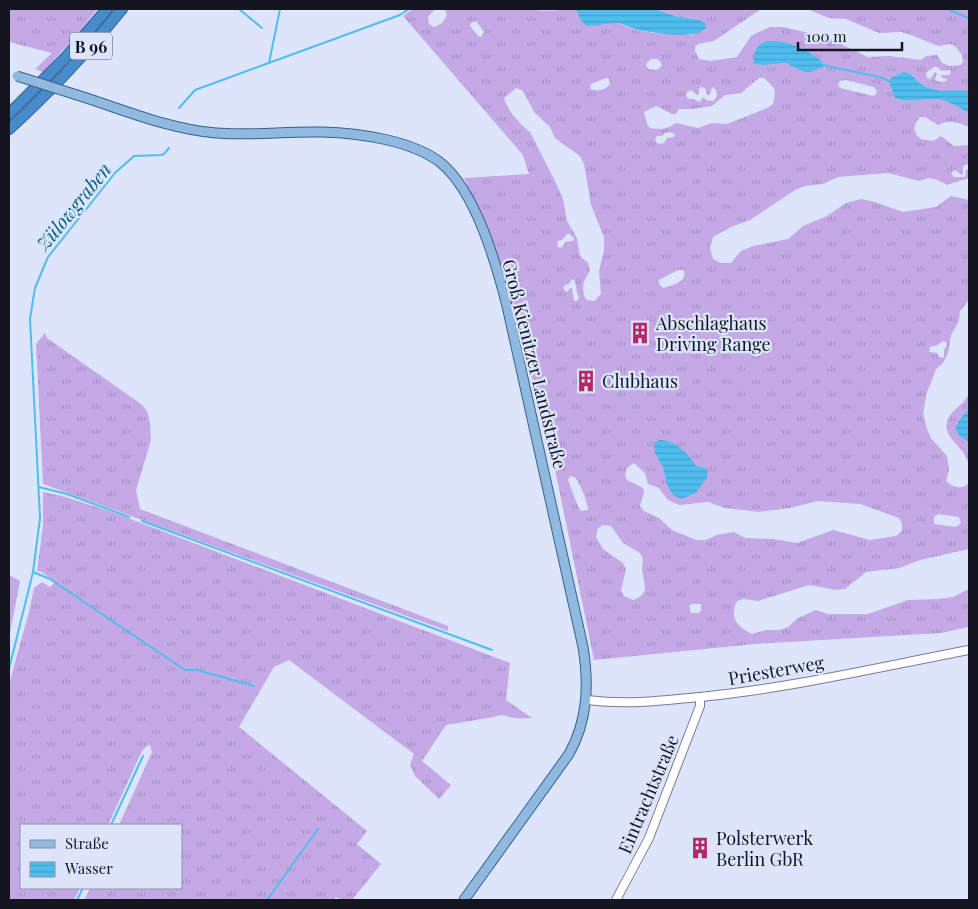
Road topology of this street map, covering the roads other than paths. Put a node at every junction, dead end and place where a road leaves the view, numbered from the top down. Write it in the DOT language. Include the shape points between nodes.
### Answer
graph roads {
  1 [pos="107,9"];
  2 [pos="122,9"];
  3 [pos="13,74"];
  4 [pos="9,114"];
  5 [pos="9,129"];
  6 [pos="969,650"];
  7 [pos="700,697"];
  8 [pos="587,700"];
  9 [pos="464,900"];
  10 [pos="616,900"];
  1 -- 4 [label="highway, B 96" via="60,64"];
  2 -- 5 [label="highway, B 96" via="59,82"];
  3 -- 8 [label="main road, Groß Kienitzer Landstraße, bridge" via="200,131 250,134 324,132 408,146 426,154 449,171 472,205 503,290 577,619 587,668"];
  6 -- 7 [label="street, Priesterweg" via="754,691"];
  7 -- 8 [label="street, Priesterweg" via="623,704"];
  7 -- 10 [label="street, Eintrachtstraße" via="700,706 649,838"];
  8 -- 9 [label="main road, Groß Kienitzer Landstraße" via="569,754"];
}
